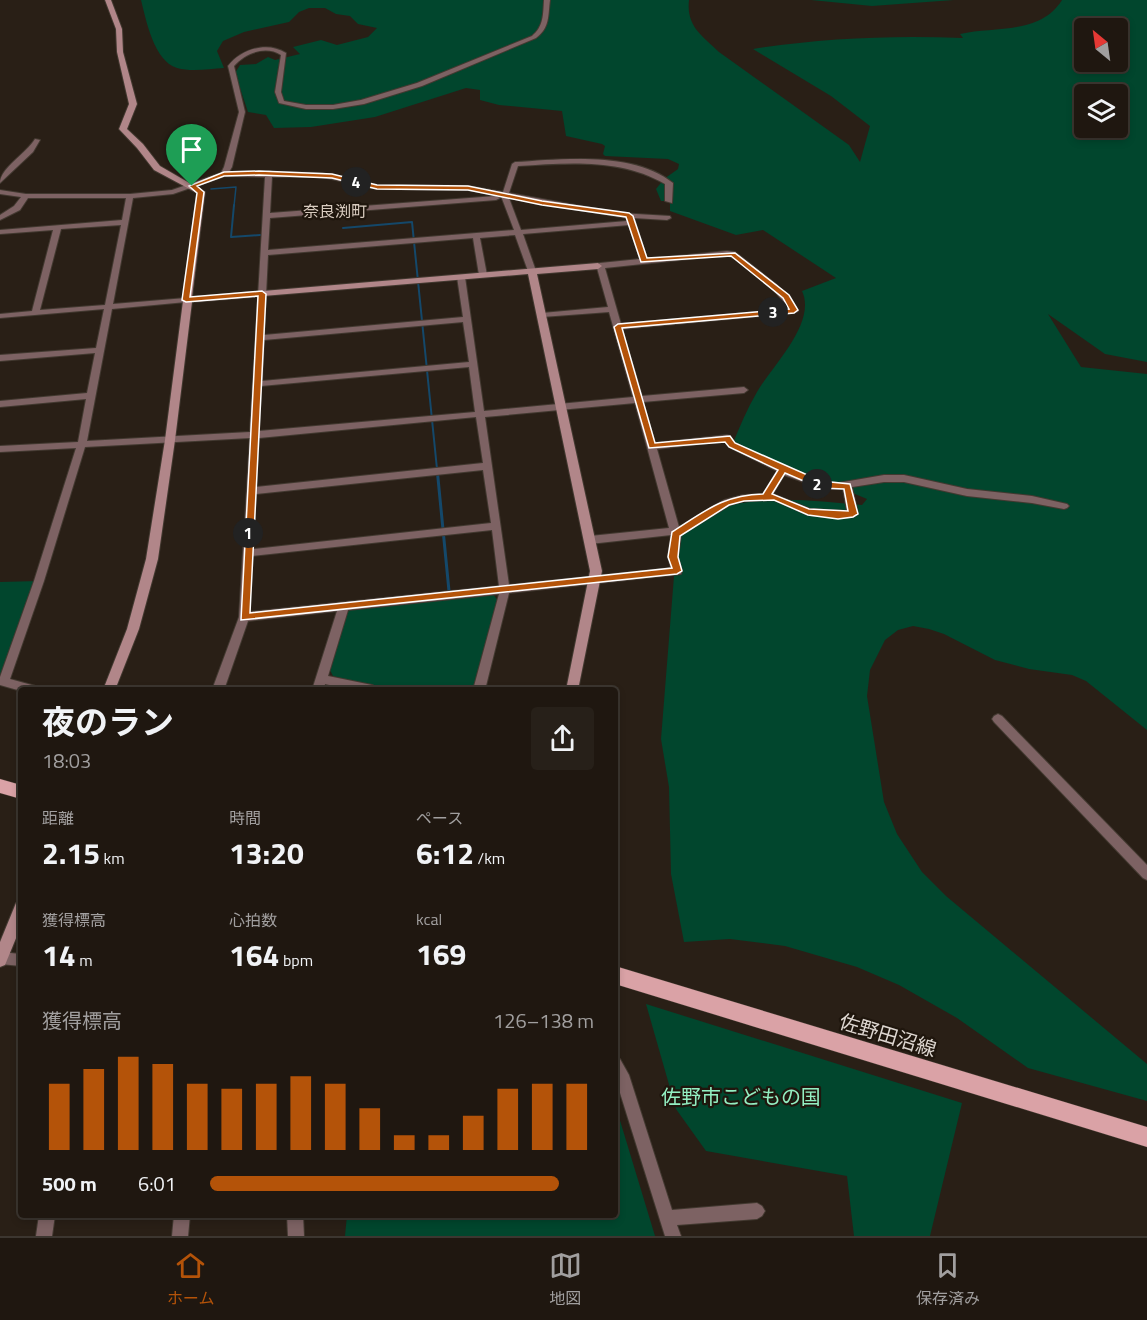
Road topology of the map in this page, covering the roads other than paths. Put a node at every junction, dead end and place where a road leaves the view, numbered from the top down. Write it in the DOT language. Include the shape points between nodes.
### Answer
graph roads {
  1 [pos="108,0"];
  2 [pos="548,0"];
  3 [pos="37,140"];
  4 [pos="268,173"];
  5 [pos="224,174"];
  6 [pos="0,181"];
  7 [pos="192,186"];
  8 [pos="0,192"];
  9 [pos="26,196"];
  10 [pos="130,196"];
  11 [pos="505,196"];
  12 [pos="669,201"];
  13 [pos="266,216"];
  14 [pos="0,218"];
  15 [pos="667,218"];
  16 [pos="631,219"];
  17 [pos="126,222"];
  18 [pos="58,227"];
  19 [pos="0,232"];
  20 [pos="518,232"];
  21 [pos="476,235"];
  22 [pos="264,253"];
  23 [pos="644,260"];
  24 [pos="599,265"];
  25 [pos="532,271"];
  26 [pos="483,275"];
  27 [pos="461,277"];
  28 [pos="262,294"];
  29 [pos="186,300"];
  30 [pos="109,307"];
  31 [pos="613,309"];
  32 [pos="35,313"];
  33 [pos="542,315"];
  34 [pos="0,316"];
  35 [pos="467,319"];
  36 [pos="618,327"];
  37 [pos="259,338"];
  38 [pos="100,350"];
  39 [pos="0,358"];
  40 [pos="473,364"];
  41 [pos="256,384"];
  42 [pos="744,390"];
  43 [pos="91,396"];
  44 [pos="638,398"];
  45 [pos="0,404"];
  46 [pos="561,406"];
  47 [pos="480,413"];
  48 [pos="253,435"];
  49 [pos="170,440"];
  50 [pos="82,443"];
  51 [pos="652,446"];
  52 [pos="0,449"];
  53 [pos="488,466"];
  54 [pos="783,469"];
  55 [pos="847,486"];
  56 [pos="250,491"];
  57 [pos="766,497"];
  58 [pos="1064,506"];
  59 [pos="496,526"];
  60 [pos="675,533"];
  61 [pos="590,540"];
  62 [pos="247,553"];
  63 [pos="595,580"];
  64 [pos="505,590"];
  65 [pos="343,608"];
  66 [pos="244,617"];
  67 [pos="2,681"];
  68 [pos="319,685"];
  69 [pos="23,687"];
  70 [pos="110,687"];
  71 [pos="219,687"];
  72 [pos="340,687"];
  73 [pos="480,687"];
  74 [pos="573,687"];
  75 [pos="998,719"];
  76 [pos="0,786"];
  77 [pos="18,791"];
  78 [pos="1147,874"];
  79 [pos="18,915"];
  80 [pos="0,958"];
  81 [pos="18,960"];
  82 [pos="618,976"];
  83 [pos="618,1069"];
  84 [pos="1147,1137"];
  85 [pos="757,1211"];
  86 [pos="47,1218"];
  87 [pos="182,1218"];
  88 [pos="295,1218"];
  89 [pos="667,1218"];
  90 [pos="44,1236"];
  91 [pos="180,1236"];
  92 [pos="296,1236"];
  93 [pos="673,1236"];
  1 -- 7 [label="street" via="119,29 120,52 133,104 123,129 157,168"];
  2 -- 5 [label="street" via="548,16 537,35 424,84 347,104 318,107 281,102 278,92 284,54 270,48 240,57 231,66 243,112"];
  3 -- 6 [label="street"];
  4 -- 5 [label="street"];
  4 -- 11 [label="street" via="332,176 377,187 456,187"];
  4 -- 13 [label="street"];
  5 -- 7 [label="street"];
  7 -- 10 [label="street"];
  7 -- 29 [label="street" via="201,192"];
  8 -- 9 [label="street"];
  9 -- 10 [label="street"];
  9 -- 14 [label="street" via="17,208"];
  10 -- 17 [label="street"];
  11 -- 12 [label="street" via="515,164 569,161 640,168 669,183"];
  11 -- 13 [label="street"];
  11 -- 16 [label="street"];
  11 -- 20 [label="street"];
  13 -- 22 [label="street"];
  15 -- 16 [label="street"];
  16 -- 20 [label="street"];
  16 -- 23 [label="street"];
  17 -- 18 [label="street"];
  17 -- 30 [label="street"];
  18 -- 19 [label="street"];
  18 -- 32 [label="street"];
  20 -- 21 [label="street"];
  20 -- 25 [label="street"];
  21 -- 22 [label="street"];
  21 -- 26 [label="street"];
  22 -- 28 [label="street"];
  23 -- 24 [label="street"];
  23 -- 36 [label="street" via="732,254 786,297 794,310"];
  24 -- 25 [label="street"];
  24 -- 31 [label="street"];
  25 -- 26 [label="street"];
  25 -- 33 [label="street"];
  26 -- 27 [label="street"];
  27 -- 28 [label="street"];
  27 -- 35 [label="street"];
  28 -- 29 [label="street"];
  28 -- 37 [label="street"];
  29 -- 30 [label="street"];
  29 -- 49 [label="street"];
  30 -- 32 [label="street"];
  30 -- 38 [label="street"];
  31 -- 33 [label="street"];
  31 -- 36 [label="street"];
  32 -- 34 [label="street"];
  33 -- 46 [label="street"];
  35 -- 37 [label="street"];
  35 -- 40 [label="street"];
  36 -- 44 [label="street"];
  37 -- 41 [label="street"];
  38 -- 39 [label="street"];
  38 -- 43 [label="street"];
  40 -- 41 [label="street"];
  40 -- 47 [label="street"];
  41 -- 48 [label="street"];
  42 -- 44 [label="street"];
  43 -- 45 [label="street"];
  43 -- 50 [label="street"];
  44 -- 46 [label="street"];
  44 -- 51 [label="street"];
  46 -- 47 [label="street"];
  46 -- 61 [label="street"];
  47 -- 48 [label="street"];
  47 -- 53 [label="street"];
  48 -- 49 [label="street"];
  48 -- 56 [label="street"];
  49 -- 50 [label="street"];
  49 -- 70 [label="street" via="152,559 133,629"];
  50 -- 52 [label="street"];
  50 -- 67 [label="street"];
  51 -- 54 [label="street" via="727,438 732,445"];
  51 -- 60 [label="street"];
  53 -- 56 [label="street"];
  53 -- 59 [label="street"];
  54 -- 55 [label="street" via="820,484"];
  54 -- 57 [label="street"];
  55 -- 57 [label="street" via="853,514 808,512 775,497"];
  55 -- 58 [label="street" via="906,478 978,494"];
  56 -- 62 [label="street"];
  57 -- 60 [label="street" via="727,502"];
  59 -- 62 [label="street"];
  59 -- 64 [label="street"];
  60 -- 61 [label="street"];
  60 -- 63 [label="street" via="673,557 677,571"];
  61 -- 63 [label="street"];
  62 -- 66 [label="street"];
  63 -- 64 [label="street"];
  63 -- 74 [label="street"];
  64 -- 65 [label="street"];
  64 -- 73 [label="street"];
  65 -- 66 [label="street"];
  65 -- 68 [label="street"];
  66 -- 71 [label="street"];
  67 -- 69 [label="street"];
  68 -- 72 [label="street"];
  75 -- 78 [label="street"];
  76 -- 77 [label="main road"];
  79 -- 80 [label="street"];
  80 -- 81 [label="street"];
  82 -- 84 [label="main road, 佐野田沼線"];
  83 -- 89 [label="street"];
  85 -- 89 [label="street"];
  86 -- 90 [label="street"];
  87 -- 91 [label="street"];
  88 -- 92 [label="street"];
  89 -- 93 [label="street"];
}
